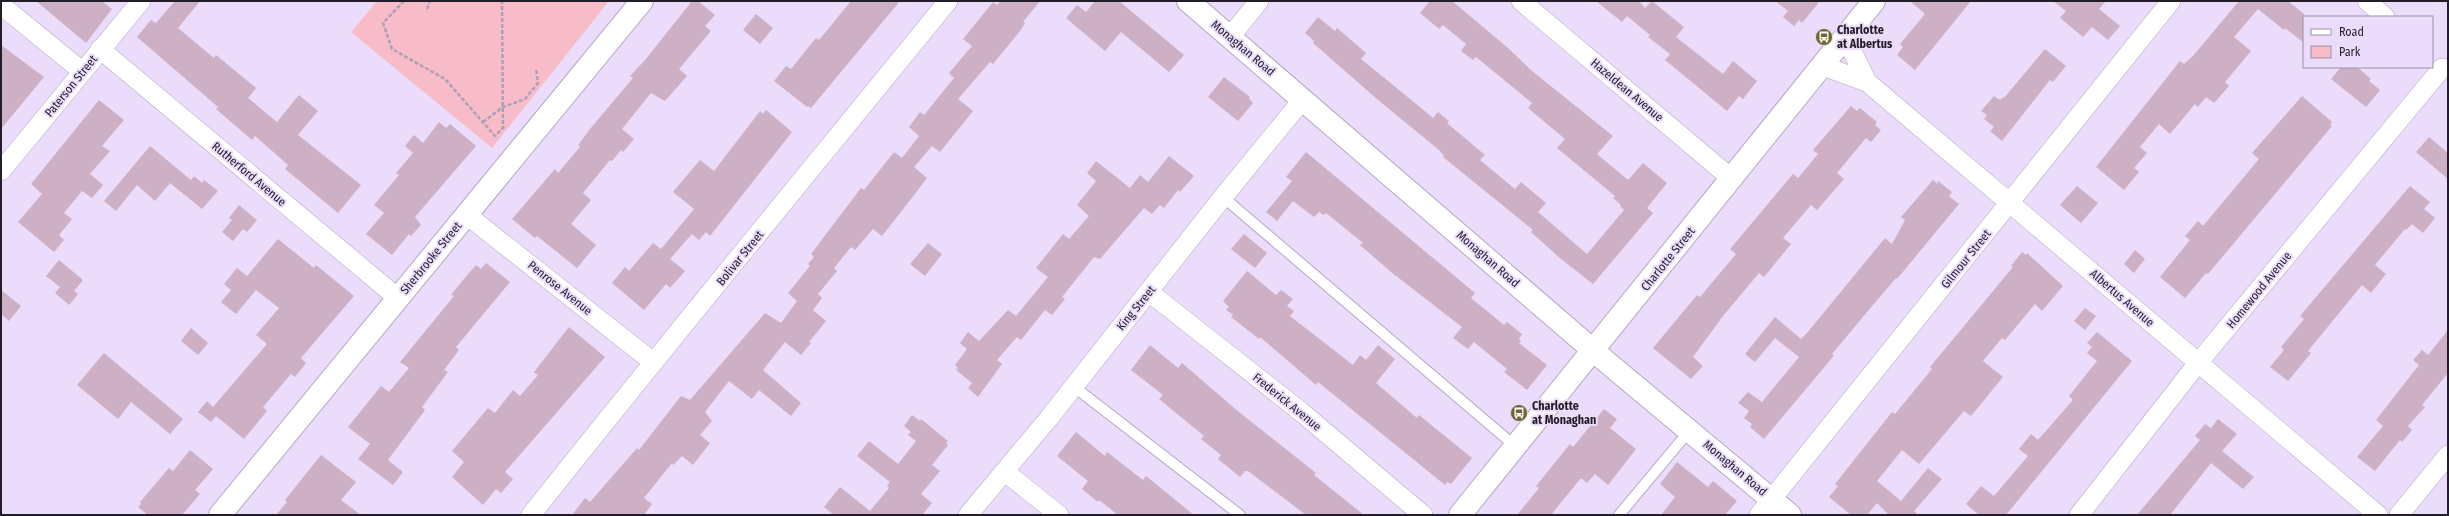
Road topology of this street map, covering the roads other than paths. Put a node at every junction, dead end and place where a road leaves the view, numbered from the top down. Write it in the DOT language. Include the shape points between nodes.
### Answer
graph roads {
  1 [pos="141,1"];
  2 [pos="642,1"];
  3 [pos="948,1"];
  4 [pos="1188,1"];
  5 [pos="1259,1"];
  6 [pos="1874,1"];
  7 [pos="2171,1"];
  8 [pos="2367,1"];
  9 [pos="1530,4"];
  10 [pos="1,6"];
  11 [pos="2384,16"];
  12 [pos="1230,37"];
  13 [pos="1846,38"];
  14 [pos="100,50"];
  15 [pos="1824,66"];
  16 [pos="2441,66"];
  17 [pos="83,72"];
  18 [pos="1867,82"];
  19 [pos="1303,99"];
  20 [pos="1,171"];
  21 [pos="1732,178"];
  22 [pos="1223,196"];
  23 [pos="2011,203"];
  24 [pos="467,215"];
  25 [pos="1149,292"];
  26 [pos="399,299"];
  27 [pos="1594,350"];
  28 [pos="653,362"];
  29 [pos="2198,363"];
  30 [pos="1073,386"];
  31 [pos="1690,430"];
  32 [pos="1515,446"];
  33 [pos="2448,455"];
  34 [pos="1005,472"];
  35 [pos="1766,508"];
  36 [pos="220,515"];
  37 [pos="531,515"];
  38 [pos="968,515"];
  39 [pos="1059,515"];
  40 [pos="1240,515"];
  41 [pos="1423,515"];
  42 [pos="1460,515"];
  43 [pos="1619,515"];
  44 [pos="1790,515"];
  45 [pos="2079,515"];
  46 [pos="2378,515"];
  47 [pos="2399,515"];
  1 -- 14 [label="street, Paterson Street"];
  2 -- 24 [label="main road, Sherbrooke Street"];
  3 -- 28 [label="street, Bolivar Street"];
  4 -- 12 [label="main road, Monaghan Road"];
  5 -- 12 [label="street"];
  6 -- 13 [label="main road, Charlotte Street"];
  7 -- 23 [label="street, Gilmour Street"];
  8 -- 11 [label="street"];
  9 -- 21 [label="street, Hazeldean Avenue"];
  10 -- 17 [label="street"];
  12 -- 19 [label="main road, Monaghan Road"];
  13 -- 15 [label="main road, Charlotte Street"];
  13 -- 18 [label="street, Albertus Avenue"];
  14 -- 17 [label="street, Paterson Street"];
  14 -- 26 [label="street, Rutherford Avenue"];
  15 -- 18 [label="street, Albertus Avenue"];
  15 -- 21 [label="main road, Charlotte Street"];
  16 -- 29 [label="street, Homewood Avenue"];
  17 -- 20 [label="street, Paterson Street"];
  18 -- 23 [label="street, Albertus Avenue"];
  19 -- 22 [label="street, King Street"];
  19 -- 27 [label="main road, Monaghan Road"];
  21 -- 27 [label="main road, Charlotte Street"];
  22 -- 25 [label="street, King Street"];
  22 -- 32 [label="lane"];
  23 -- 29 [label="street, Albertus Avenue"];
  23 -- 35 [label="street, Gilmour Street"];
  24 -- 26 [label="main road, Sherbrooke Street"];
  24 -- 28 [label="street, Penrose Avenue"];
  25 -- 30 [label="street, King Street"];
  25 -- 41 [label="street, Frederick Avenue" via="1300,411"];
  26 -- 36 [label="main road, Sherbrooke Street"];
  27 -- 31 [label="main road, Monaghan Road"];
  27 -- 32 [label="main road, Charlotte Street"];
  28 -- 37 [label="street, Bolivar Street"];
  29 -- 45 [label="street, Homewood Avenue"];
  29 -- 46 [label="street, Albertus Avenue"];
  30 -- 34 [label="street, King Street"];
  30 -- 40 [label="lane"];
  31 -- 35 [label="main road, Monaghan Road"];
  31 -- 43 [label="lane"];
  32 -- 42 [label="main road, Charlotte Street"];
  33 -- 47 [label="street"];
  34 -- 38 [label="street, King Street"];
  34 -- 39 [label="street"];
  35 -- 44 [label="main road, Monaghan Road"];
}
